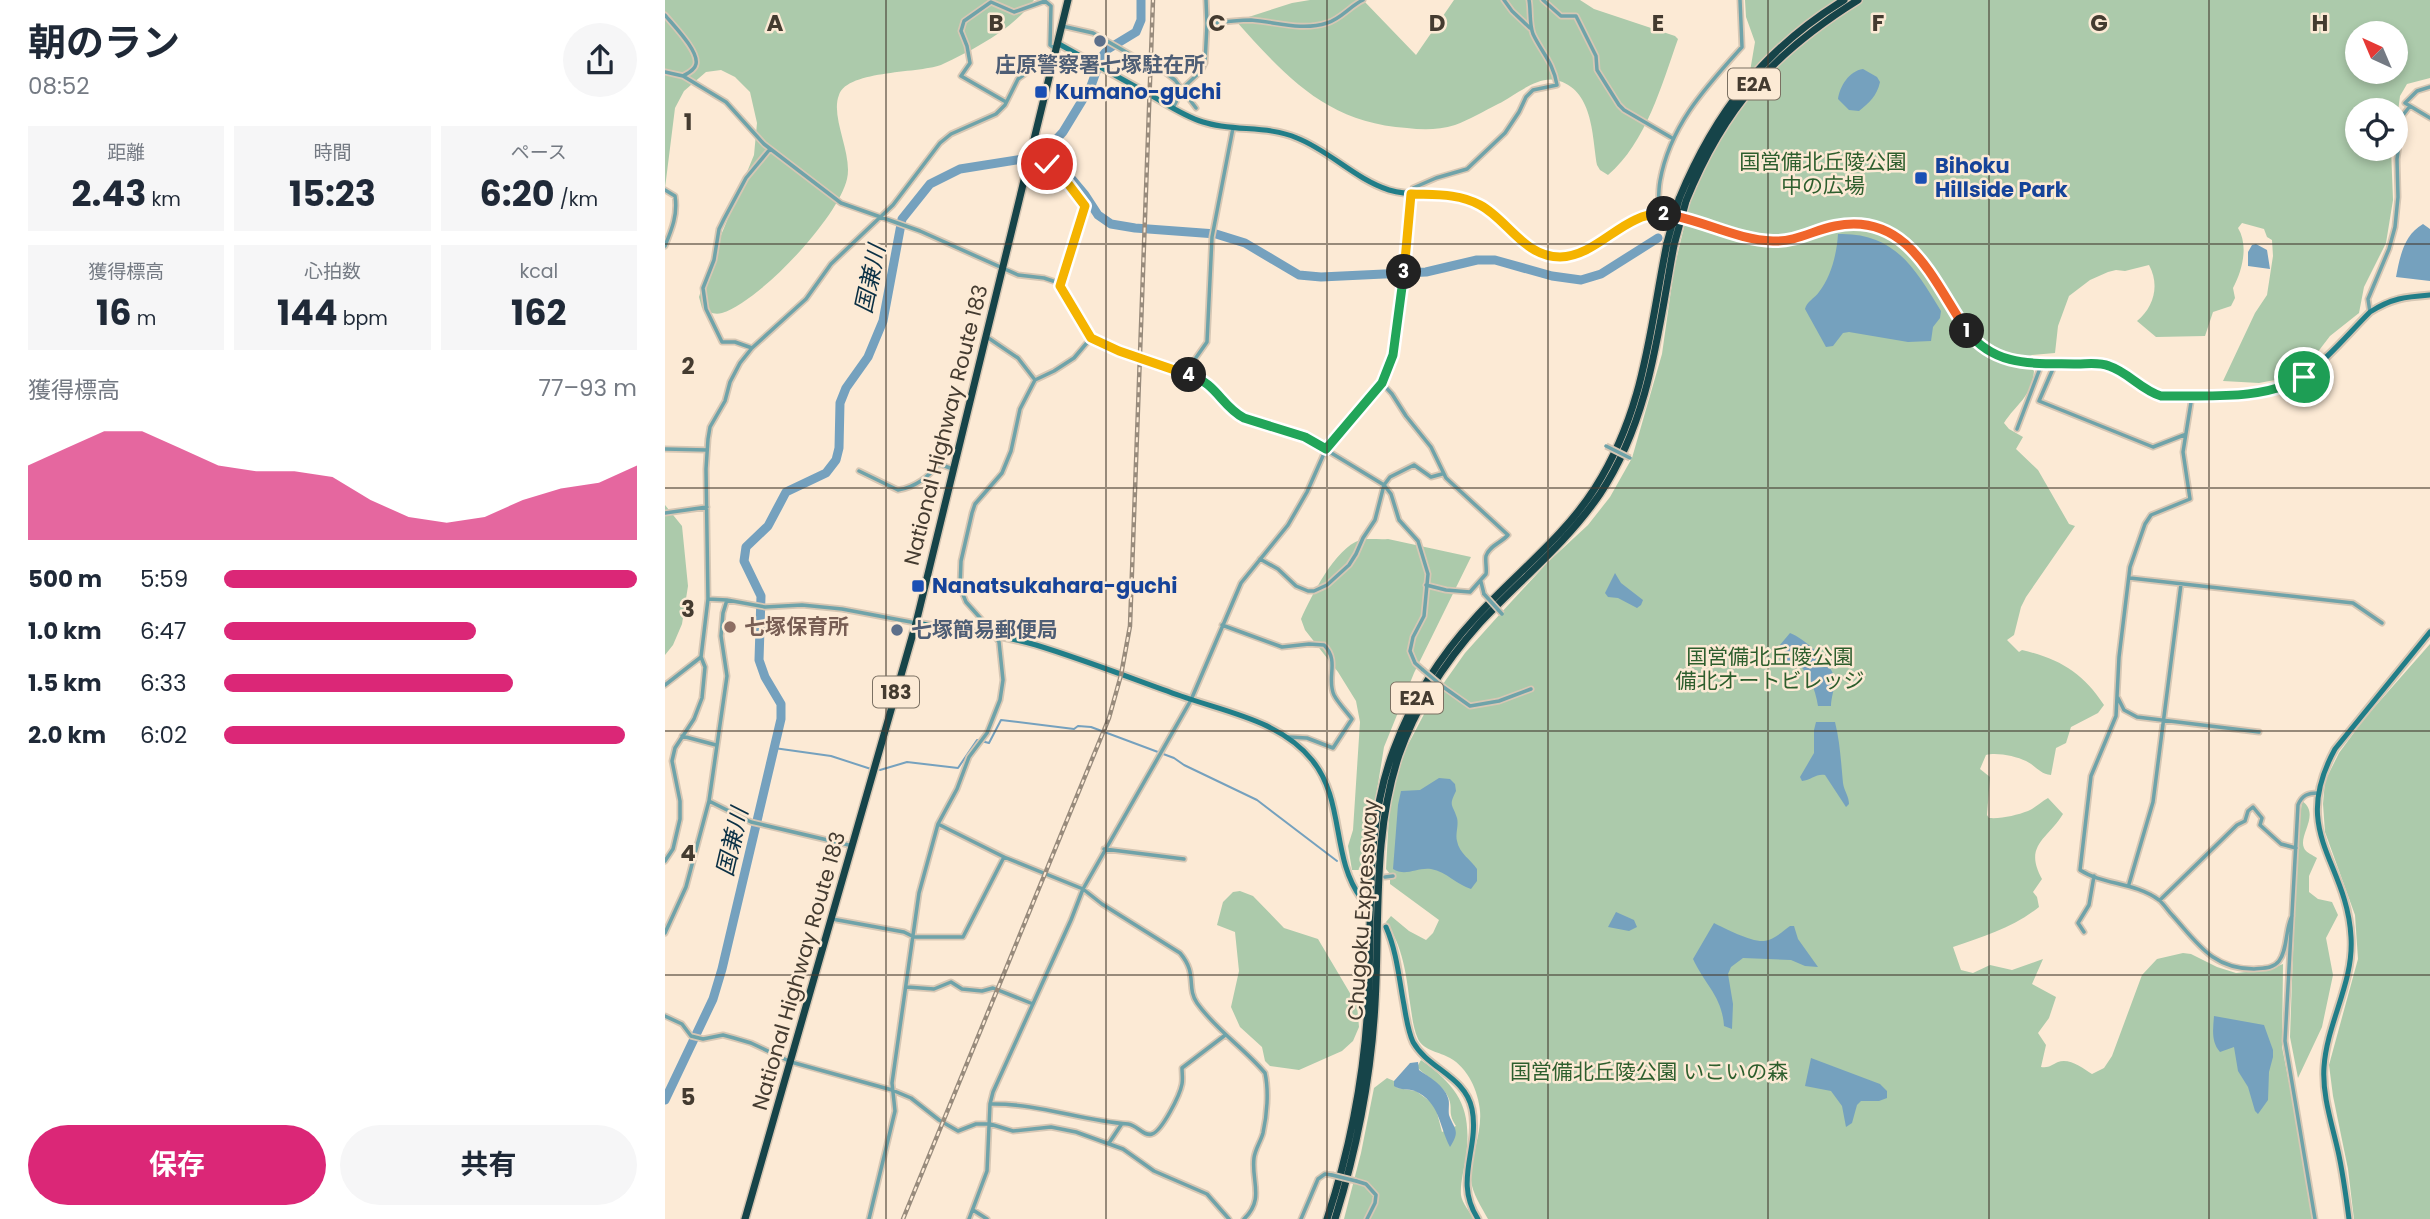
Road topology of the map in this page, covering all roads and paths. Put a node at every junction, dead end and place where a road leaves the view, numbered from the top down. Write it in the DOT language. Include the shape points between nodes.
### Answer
graph roads {
  1 [pos="1068,0"];
  2 [pos="1206,0"];
  3 [pos="1363,0"];
  4 [pos="1504,0"];
  5 [pos="1529,0"];
  6 [pos="1543,0"];
  7 [pos="1740,0"];
  8 [pos="1844,0"];
  9 [pos="1858,0"];
  10 [pos="665,15"];
  11 [pos="1207,24"];
  12 [pos="1062,26"];
  13 [pos="1532,29"];
  14 [pos="1058,47"];
  15 [pos="1054,62"];
  16 [pos="1147,64"];
  17 [pos="1162,70"];
  18 [pos="665,72"];
  19 [pos="683,76"];
  20 [pos="2430,87"];
  21 [pos="1183,88"];
  22 [pos="1006,103"];
  23 [pos="2410,106"];
  24 [pos="1173,108"];
  25 [pos="1196,108"];
  26 [pos="2430,118"];
  27 [pos="1233,128"];
  28 [pos="1672,138"];
  29 [pos="769,149"];
  30 [pos="1029,158"];
  31 [pos="665,190"];
  32 [pos="1411,194"];
  33 [pos="1683,200"];
  34 [pos="1658,214"];
  35 [pos="881,217"];
  36 [pos="1671,244"];
  37 [pos="665,246"];
  38 [pos="1003,269"];
  39 [pos="1060,286"];
  40 [pos="2430,295"];
  41 [pos="2371,312"];
  42 [pos="985,336"];
  43 [pos="1091,338"];
  44 [pos="752,348"];
  45 [pos="2042,363"];
  46 [pos="2055,363"];
  47 [pos="1190,376"];
  48 [pos="1035,380"];
  49 [pos="1382,383"];
  50 [pos="2192,396"];
  51 [pos="2017,429"];
  52 [pos="2184,435"];
  53 [pos="1606,446"];
  54 [pos="665,449"];
  55 [pos="1326,449"];
  56 [pos="707,450"];
  57 [pos="1630,458"];
  58 [pos="953,469"];
  59 [pos="859,471"];
  60 [pos="1443,474"];
  61 [pos="1384,485"];
  62 [pos="707,507"];
  63 [pos="665,513"];
  64 [pos="1260,559"];
  65 [pos="2130,578"];
  66 [pos="1481,582"];
  67 [pos="2181,584"];
  68 [pos="1426,585"];
  69 [pos="708,599"];
  70 [pos="727,600"];
  71 [pos="1503,614"];
  72 [pos="916,623"];
  73 [pos="2382,623"];
  74 [pos="1222,625"];
  75 [pos="2430,632"];
  76 [pos="995,635"];
  77 [pos="701,657"];
  78 [pos="665,685"];
  79 [pos="1531,689"];
  80 [pos="2117,696"];
  81 [pos="1191,700"];
  82 [pos="2163,720"];
  83 [pos="2259,732"];
  84 [pos="682,736"];
  85 [pos="1288,737"];
  86 [pos="716,745"];
  87 [pos="2318,793"];
  88 [pos="709,801"];
  89 [pos="938,824"];
  90 [pos="853,846"];
  91 [pos="2296,848"];
  92 [pos="1104,849"];
  93 [pos="1004,857"];
  94 [pos="1184,859"];
  95 [pos="665,862"];
  96 [pos="1359,876"];
  97 [pos="1393,876"];
  98 [pos="2094,876"];
  99 [pos="1349,877"];
  100 [pos="1385,877"];
  101 [pos="2129,884"];
  102 [pos="1083,889"];
  103 [pos="1361,898"];
  104 [pos="2160,900"];
  105 [pos="2292,916"];
  106 [pos="832,919"];
  107 [pos="1386,927"];
  108 [pos="2084,932"];
  109 [pos="665,933"];
  110 [pos="914,937"];
  111 [pos="907,987"];
  112 [pos="1033,1004"];
  113 [pos="665,1016"];
  114 [pos="1224,1036"];
  115 [pos="791,1062"];
  116 [pos="893,1090"];
  117 [pos="990,1104"];
  118 [pos="991,1124"];
  119 [pos="1121,1125"];
  120 [pos="1109,1143"];
  121 [pos="973,1210"];
  122 [pos="745,1219"];
  123 [pos="869,1219"];
  124 [pos="969,1219"];
  125 [pos="987,1219"];
  126 [pos="1229,1219"];
  127 [pos="1244,1219"];
  128 [pos="1301,1219"];
  129 [pos="1327,1219"];
  130 [pos="1335,1219"];
  131 [pos="1367,1219"];
  132 [pos="1478,1219"];
  133 [pos="2315,1219"];
  134 [pos="2349,1219"];
  1 -- 12 [label="highway, National Highway Route 183 / 183"];
  2 -- 11 [label="street"];
  3 -- 11 [label="street" via="1321,25 1251,20"];
  4 -- 13 [label="street"];
  5 -- 13 [label="street"];
  6 -- 28 [label="street" via="1561,16 1576,16 1596,56 1600,77 1624,110"];
  7 -- 28 [label="street" via="1742,47 1694,102"];
  8 -- 33 [label="highway, Chugoku Expressway / E2A" via="1794,35 1750,77 1715,125"];
  9 -- 33 [label="highway, Chugoku Expressway / E2A" via="1799,41 1755,82 1716,137"];
  10 -- 19 [label="street" via="695,56 695,67"];
  11 -- 21 [label="street" via="1205,63"];
  12 -- 14 [label="highway, National Highway Route 183 / 183"];
  12 -- 16 [label="street" via="1093,33"];
  13 -- 32 [label="street" via="1551,61 1557,85 1533,90 1525,97 1505,133 1467,169 1424,183"];
  14 -- 15 [label="highway, National Highway Route 183 / 183"];
  14 -- 22 [label="street" via="1050,45 1051,6 1045,1 1014,12 991,2 964,21 961,32 970,63 961,76"];
  14 -- 24 [label="street"];
  15 -- 22 [label="street" via="1040,63 1017,79"];
  15 -- 30 [label="highway, National Highway Route 183 / 183"];
  17 -- 21 [label="street"];
  18 -- 19 [label="street"];
  19 -- 29 [label="street" via="726,102"];
  20 -- 23 [label="street" via="2412,95 2405,103"];
  21 -- 24 [label="street"];
  21 -- 25 [label="street"];
  22 -- 35 [label="street" via="996,114 940,143"];
  23 -- 26 [label="street"];
  23 -- 41 [label="street" via="2403,115 2397,159 2395,227 2368,299"];
  24 -- 27 [label="street"];
  27 -- 32 [label="street" via="1299,138 1367,180"];
  27 -- 47 [label="street" via="1212,237 1207,342"];
  28 -- 34 [label="street" via="1659,184"];
  29 -- 35 [label="street" via="841,202"];
  29 -- 44 [label="street" via="746,178 719,229 703,288 719,339"];
  30 -- 38 [label="highway, National Highway Route 183 / 183"];
  30 -- 39 [label="street" via="1057,169 1085,206"];
  31 -- 37 [label="street" via="675,196 677,206"];
  32 -- 34 [label="street" via="1468,200 1533,249 1560,257 1588,248 1642,217"];
  32 -- 49 [label="street" via="1393,355"];
  33 -- 36 [label="highway, Chugoku Expressway / E2A, bridge"];
  34 -- 45 [label="street" via="1771,241 1793,240 1835,226 1878,228 1905,242 1929,268 1982,348 2008,359"];
  35 -- 38 [label="street"];
  35 -- 44 [label="street" via="831,264 806,299"];
  36 -- 129 [label="highway, Chugoku Expressway / E2A" via="1642,382 1607,467 1558,536 1450,648 1419,694 1392,753 1375,827 1368,1006 1357,1101"];
  36 -- 130 [label="highway, Chugoku Expressway / E2A" via="1649,384 1614,470 1563,541 1455,653 1425,698 1399,754 1383,827 1370,1063"];
  38 -- 39 [label="street"];
  38 -- 42 [label="highway, National Highway Route 183 / 183"];
  39 -- 43 [label="street"];
  40 -- 41 [label="street" via="2397,298"];
  41 -- 50 [label="street" via="2291,384 2264,393"];
  42 -- 48 [label="street" via="1019,358"];
  42 -- 58 [label="highway, National Highway Route 183 / 183"];
  43 -- 47 [label="street"];
  43 -- 48 [label="street" via="1074,358"];
  44 -- 56 [label="street" via="730,382 710,428"];
  45 -- 46 [label="street"];
  45 -- 51 [label="street"];
  46 -- 50 [label="street" via="2110,366 2153,394"];
  46 -- 52 [label="street" via="2039,401 2153,447"];
  47 -- 55 [label="street" via="1203,379 1236,414 1305,437"];
  48 -- 76 [label="street" via="1020,409 1002,473 975,504 961,561 962,593"];
  49 -- 55 [label="street"];
  49 -- 60 [label="street" via="1431,447"];
  50 -- 52 [label="street"];
  52 -- 65 [label="street" via="2190,499 2156,511 2147,520 2132,558"];
  53 -- 57 [label="street, bridge"];
  54 -- 56 [label="street"];
  55 -- 61 [label="street"];
  55 -- 64 [label="street" via="1288,525"];
  56 -- 62 [label="street"];
  58 -- 59 [label="street" via="939,464 929,476 898,490"];
  58 -- 72 [label="highway, National Highway Route 183 / 183"];
  60 -- 61 [label="street" via="1431,477 1414,465"];
  60 -- 66 [label="street" via="1508,535 1487,555"];
  61 -- 64 [label="street" via="1375,520 1356,554 1327,585 1308,591"];
  61 -- 68 [label="street" via="1399,520 1417,541 1428,574"];
  62 -- 63 [label="street"];
  62 -- 69 [label="street"];
  64 -- 74 [label="street" via="1241,583"];
  65 -- 67 [label="street"];
  65 -- 80 [label="street"];
  66 -- 68 [label="street" via="1471,592"];
  66 -- 71 [label="street, bridge" via="1484,594"];
  67 -- 73 [label="street" via="2353,603"];
  67 -- 82 [label="street"];
  68 -- 79 [label="street, bridge" via="1424,615 1410,651 1415,663 1470,706"];
  69 -- 70 [label="street"];
  69 -- 77 [label="street"];
  70 -- 72 [label="street" via="758,607 832,608"];
  70 -- 86 [label="street" via="721,636 727,676"];
  72 -- 76 [label="street"];
  72 -- 90 [label="highway, National Highway Route 183 / 183"];
  74 -- 81 [label="street"];
  74 -- 85 [label="street" via="1282,647 1324,645 1330,652 1333,693 1352,719 1333,748 1307,738"];
  75 -- 87 [label="street" via="2335,749"];
  76 -- 81 [label="street"];
  76 -- 89 [label="street" via="1003,680 1000,700"];
  77 -- 78 [label="street"];
  77 -- 84 [label="street" via="705,667 700,707"];
  80 -- 82 [label="street" via="2129,715"];
  80 -- 98 [label="street" via="2116,716 2095,761 2089,788 2080,870"];
  81 -- 85 [label="street"];
  81 -- 92 [label="street"];
  82 -- 83 [label="street"];
  82 -- 101 [label="street" via="2153,802"];
  84 -- 86 [label="street"];
  84 -- 95 [label="street" via="672,761 680,819"];
  85 -- 99 [label="street" via="1311,759 1327,785"];
  86 -- 88 [label="street"];
  87 -- 91 [label="street" via="2307,794 2298,805"];
  87 -- 134 [label="street" via="2320,833 2344,899 2351,939 2347,980 2324,1067"];
  88 -- 90 [label="street" via="751,822"];
  88 -- 109 [label="street" via="686,887"];
  89 -- 93 [label="street"];
  89 -- 110 [label="street" via="919,893"];
  90 -- 106 [label="highway, National Highway Route 183 / 183"];
  91 -- 104 [label="street" via="2281,844 2260,825 2262,818 2253,807 2245,821"];
  91 -- 105 [label="street"];
  92 -- 94 [label="street"];
  92 -- 102 [label="street"];
  93 -- 102 [label="street"];
  93 -- 110 [label="street" via="963,937"];
  96 -- 99 [label="street"];
  97 -- 100 [label="street"];
  98 -- 101 [label="street"];
  98 -- 108 [label="street" via="2089,905 2078,923"];
  99 -- 103 [label="street"];
  101 -- 104 [label="street"];
  102 -- 112 [label="street"];
  102 -- 114 [label="street" via="1180,953 1189,964 1196,1001"];
  104 -- 105 [label="street" via="2202,947 2233,968 2276,965"];
  105 -- 133 [label="street" via="2285,1041"];
  106 -- 110 [label="street"];
  106 -- 115 [label="highway, National Highway Route 183 / 183"];
  107 -- 132 [label="street" via="1413,1041 1463,1088 1472,1107 1467,1195"];
  110 -- 111 [label="street"];
  111 -- 112 [label="street" via="934,989 951,982 963,989 992,988"];
  111 -- 116 [label="street"];
  112 -- 117 [label="street"];
  113 -- 115 [label="street" via="682,1024 691,1036 703,1040 723,1035"];
  114 -- 119 [label="street" via="1182,1068 1182,1085 1155,1134"];
  114 -- 127 [label="street" via="1257,1064 1266,1080 1263,1132 1254,1156 1257,1185 1252,1211"];
  115 -- 116 [label="street"];
  115 -- 122 [label="highway, National Highway Route 183 / 183"];
  116 -- 118 [label="street" via="958,1131"];
  116 -- 123 [label="street" via="895,1111"];
  117 -- 118 [label="street"];
  117 -- 119 [label="street" via="1042,1107"];
  118 -- 120 [label="street" via="1013,1130 1051,1127"];
  118 -- 121 [label="street" via="986,1171"];
  119 -- 120 [label="street"];
  120 -- 126 [label="street" via="1154,1171 1207,1194"];
  121 -- 124 [label="street"];
  121 -- 125 [label="street"];
  128 -- 131 [label="street, bridge" via="1318,1179 1325,1174 1366,1184 1376,1195"];
}
